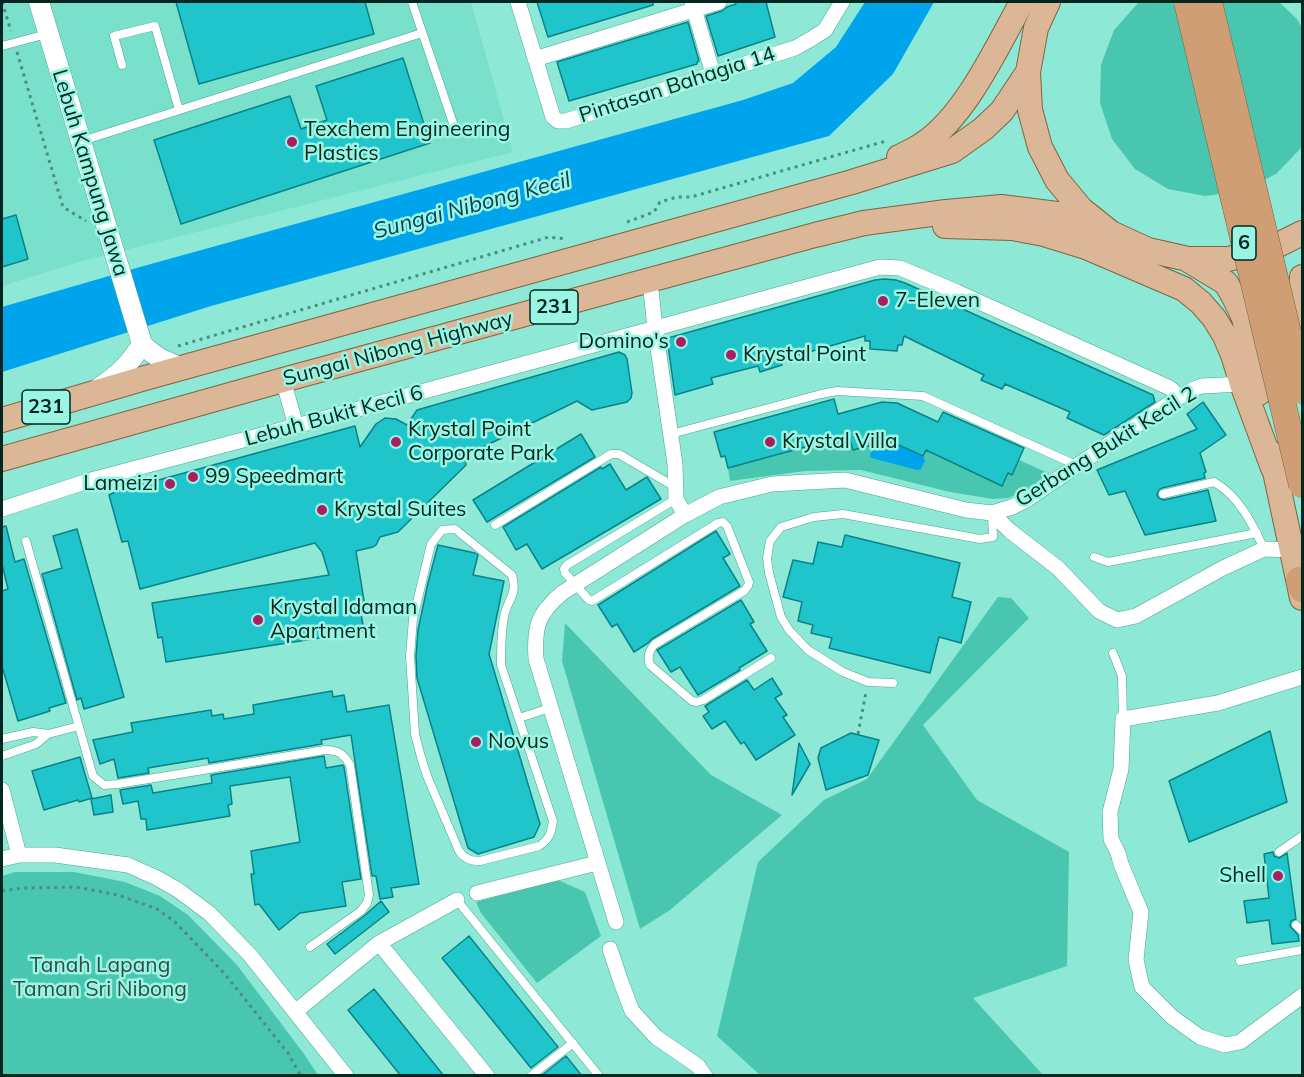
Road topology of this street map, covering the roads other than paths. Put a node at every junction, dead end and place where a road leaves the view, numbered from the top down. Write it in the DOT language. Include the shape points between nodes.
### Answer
graph roads {
  1 [pos="39,2"];
  2 [pos="412,2"];
  3 [pos="519,2"];
  4 [pos="719,2"];
  5 [pos="842,2"];
  6 [pos="1022,2"];
  7 [pos="1048,2"];
  8 [pos="1186,2"];
  9 [pos="1209,2"];
  10 [pos="693,5"];
  11 [pos="48,33"];
  12 [pos="423,33"];
  13 [pos="2,46"];
  14 [pos="535,58"];
  15 [pos="122,65"];
  16 [pos="1028,72"];
  17 [pos="713,74"];
  18 [pos="178,110"];
  19 [pos="454,126"];
  20 [pos="81,141"];
  21 [pos="852,182"];
  22 [pos="864,223"];
  23 [pos="1111,233"];
  24 [pos="1302,233"];
  25 [pos="1188,259"];
  26 [pos="1302,277"];
  27 [pos="650,281"];
  28 [pos="661,327"];
  29 [pos="1302,337"];
  30 [pos="141,339"];
  31 [pos="184,368"];
  32 [pos="282,380"];
  33 [pos="1242,384"];
  34 [pos="1302,391"];
  35 [pos="91,394"];
  36 [pos="1179,397"];
  37 [pos="2,420"];
  38 [pos="296,426"];
  39 [pos="670,434"];
  40 [pos="2,459"];
  41 [pos="1076,465"];
  42 [pos="1274,468"];
  43 [pos="1302,485"];
  44 [pos="676,493"];
  45 [pos="1163,494"];
  46 [pos="2,509"];
  47 [pos="992,513"];
  48 [pos="685,515"];
  49 [pos="495,525"];
  50 [pos="1257,533"];
  51 [pos="26,541"];
  52 [pos="1264,549"];
  53 [pos="1292,550"];
  54 [pos="1094,557"];
  55 [pos="575,585"];
  56 [pos="1301,589"];
  57 [pos="1113,653"];
  58 [pos="771,658"];
  59 [pos="1302,677"];
  60 [pos="893,683"];
  61 [pos="550,708"];
  62 [pos="519,718"];
  63 [pos="1123,719"];
  64 [pos="79,726"];
  65 [pos="48,734"];
  66 [pos="2,739"];
  67 [pos="2,756"];
  68 [pos="2,790"];
  69 [pos="1302,836"];
  70 [pos="1279,852"];
  71 [pos="19,855"];
  72 [pos="2,859"];
  73 [pos="597,863"];
  74 [pos="477,893"];
  75 [pos="457,900"];
  76 [pos="616,922"];
  77 [pos="379,943"];
  78 [pos="310,947"];
  79 [pos="610,949"];
  80 [pos="1302,950"];
  81 [pos="1240,961"];
  82 [pos="1302,996"];
  83 [pos="295,1012"];
  84 [pos="573,1043"];
  85 [pos="346,1076"];
  86 [pos="487,1076"];
  87 [pos="531,1076"];
  88 [pos="599,1076"];
  89 [pos="705,1076"];
  1 -- 11 [label="street, Lebuh Kampung Jawa"];
  2 -- 12 [label="lane"];
  3 -- 14 [label="street"];
  4 -- 10 [label="street"];
  5 -- 17 [label="street, Pintasan Bahagia 14" via="825,30 812,39"];
  6 -- 21 [label="main road" via="960,109 944,127 924,144"];
  7 -- 16 [label="main road, 6" via="1036,28"];
  8 -- 43 [label="highway, 6, bridge"];
  9 -- 34 [label="highway, 6, bridge"];
  10 -- 14 [label="street"];
  10 -- 17 [label="street"];
  11 -- 13 [label="lane"];
  11 -- 20 [label="street, Lebuh Kampung Jawa"];
  12 -- 18 [label="lane"];
  12 -- 19 [label="lane"];
  14 -- 17 [label="street, Pintasan Bahagia 14" via="553,117 558,121"];
  15 -- 18 [label="lane" via="114,36 155,26"];
  16 -- 21 [label="main road, Sungai Nibong Highway / 231" via="1002,111 952,151"];
  16 -- 23 [label="main road, 6" via="1030,110 1040,147 1057,180 1082,209"];
  18 -- 20 [label="lane"];
  20 -- 30 [label="street, Lebuh Kampung Jawa"];
  21 -- 31 [label="main road, Sungai Nibong Highway / 231"];
  22 -- 23 [label="main road, Sungai Nibong Highway / 231" via="1001,207 1057,214"];
  22 -- 27 [label="main road, Sungai Nibong Highway / 231"];
  22 -- 33 [label="main road" via="1012,228 1075,243 1114,259 1184,290 1201,303 1225,336"];
  23 -- 25 [label="main road, 6" via="1148,250"];
  24 -- 25 [label="main road, 6" via="1268,250 1228,259"];
  25 -- 42 [label="main road, 6" via="1226,283 1244,318"];
  26 -- 29 [label="main road"];
  27 -- 28 [label="street"];
  27 -- 32 [label="main road, Sungai Nibong Highway / 231"];
  28 -- 36 [label="street, Lebuh Bukit Kecil 6" via="880,267 900,268 1170,388"];
  28 -- 38 [label="street, Lebuh Bukit Kecil 6"];
  28 -- 39 [label="street"];
  30 -- 31 [label="street" via="152,354"];
  30 -- 35 [label="street" via="130,362"];
  31 -- 35 [label="main road, Sungai Nibong Highway / 231"];
  32 -- 38 [label="street"];
  32 -- 40 [label="main road, Sungai Nibong Highway / 231"];
  33 -- 36 [label="street, Gerbang Bukit Kecil 2" via="1202,386"];
  33 -- 42 [label="main road"];
  35 -- 37 [label="main road, Sungai Nibong Highway / 231"];
  36 -- 41 [label="street, Gerbang Bukit Kecil 2"];
  38 -- 46 [label="street, Lebuh Bukit Kecil 6" via="91,480"];
  39 -- 41 [label="lane" via="821,394 923,396"];
  39 -- 44 [label="street"];
  41 -- 47 [label="street, Gerbang Bukit Kecil 2" via="1026,500"];
  42 -- 53 [label="main road, 6"];
  44 -- 48 [label="street"];
  44 -- 49 [label="lane" via="619,454 610,454"];
  44 -- 55 [label="lane" via="567,565 565,573"];
  45 -- 50 [label="lane" via="1214,482 1228,491"];
  47 -- 48 [label="street, Gerbang Bukit Kecil 2" via="845,480 772,484 719,497"];
  47 -- 52 [label="street" via="1058,568 1099,610 1117,620 1136,616"];
  47 -- 60 [label="lane" via="993,537 980,539 843,514 814,517 781,527 770,541 769,573 789,630 808,650 843,672 868,682"];
  48 -- 55 [label="street, Gerbang Bukit Kecil 2"];
  50 -- 52 [label="lane"];
  50 -- 54 [label="lane" via="1108,562"];
  51 -- 64 [label="lane"];
  52 -- 53 [label="street"];
  53 -- 56 [label="main road, 6"];
  55 -- 58 [label="lane" via="589,600 594,600 723,522 728,525 748,586 655,644 648,660 697,702"];
  55 -- 61 [label="street, Gerbang Bukit Kecil 2" via="548,604 535,639 536,659"];
  57 -- 63 [label="lane" via="1122,676"];
  59 -- 63 [label="street" via="1218,703"];
  61 -- 62 [label="lane"];
  61 -- 73 [label="street, Gerbang Bukit Kecil 2"];
  62 -- 62 [label="lane" via="501,665 505,613 514,593 512,575 454,529 442,530 431,544 413,619 410,656 415,734 459,851 472,861 539,846 551,831 553,821"];
  63 -- 82 [label="street" via="1121,769 1110,812 1111,839 1141,912 1136,960 1142,987 1172,1017 1200,1037 1226,1045 1240,1042"];
  64 -- 65 [label="lane"];
  64 -- 78 [label="lane" via="93,776 104,785 325,750 345,756 350,765 369,895 361,910"];
  65 -- 66 [label="lane" via="33,732"];
  65 -- 67 [label="lane" via="36,744"];
  68 -- 71 [label="street"];
  69 -- 70 [label="lane"];
  71 -- 72 [label="street"];
  71 -- 83 [label="street" via="55,855 128,865 157,878 209,913 250,955"];
  73 -- 74 [label="street"];
  73 -- 76 [label="street, Gerbang Bukit Kecil 2"];
  75 -- 77 [label="street"];
  75 -- 84 [label="lane"];
  77 -- 83 [label="street"];
  77 -- 86 [label="street"];
  79 -- 89 [label="street" via="632,1011 656,1037 698,1066"];
  80 -- 81 [label="lane"];
  83 -- 85 [label="street"];
  84 -- 87 [label="lane"];
  84 -- 88 [label="lane"];
}
